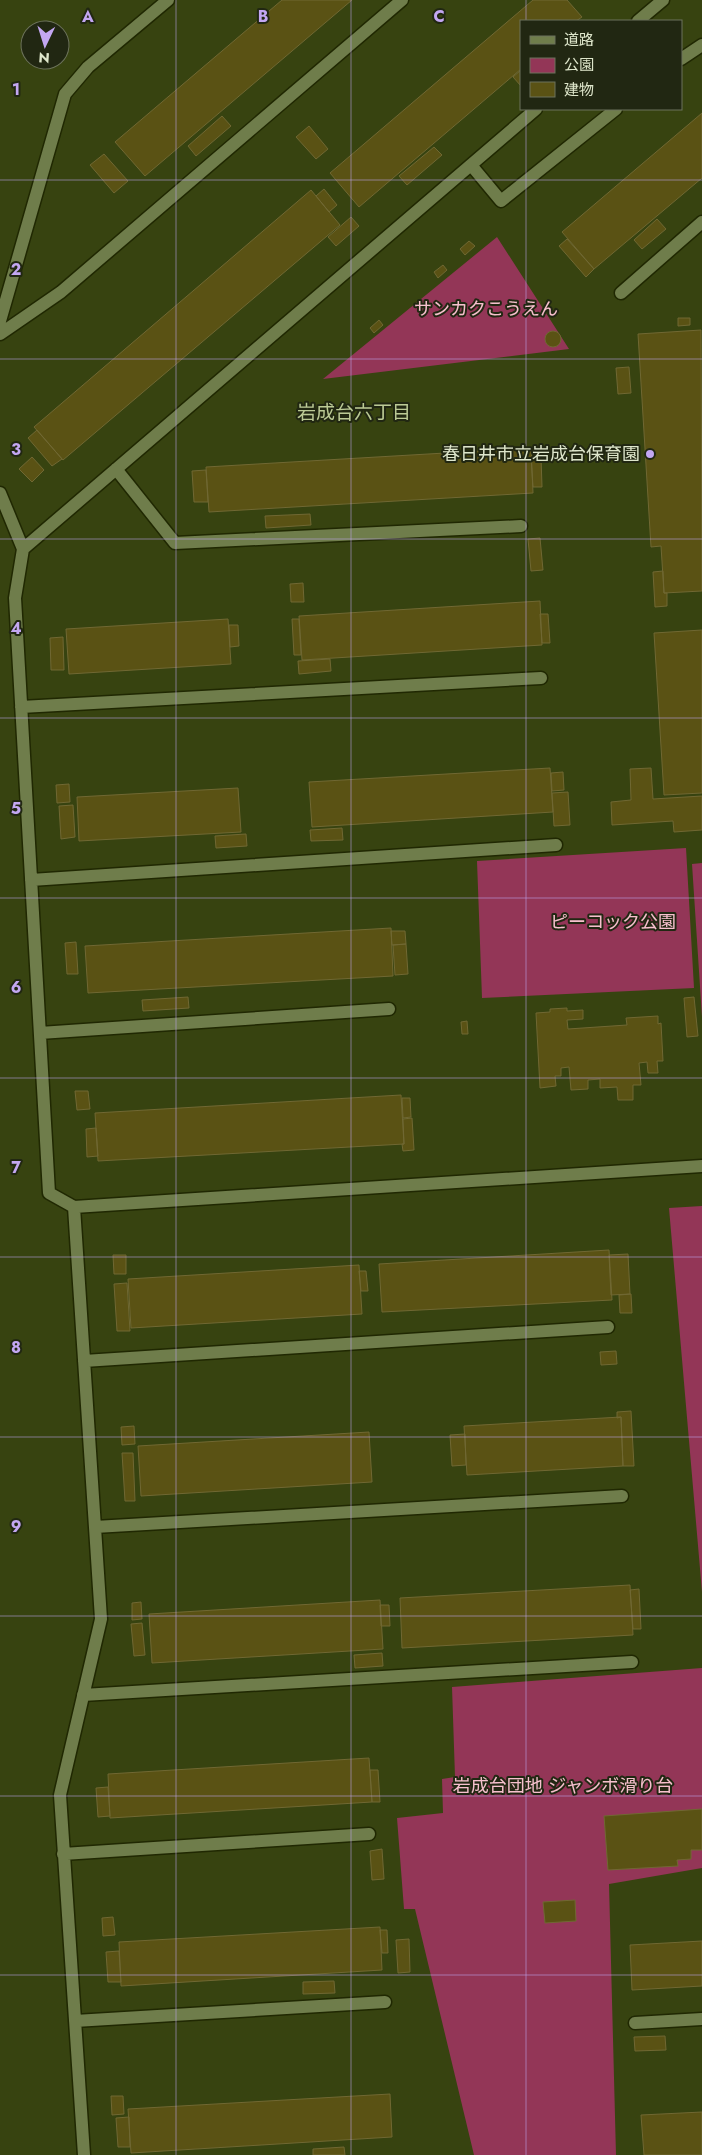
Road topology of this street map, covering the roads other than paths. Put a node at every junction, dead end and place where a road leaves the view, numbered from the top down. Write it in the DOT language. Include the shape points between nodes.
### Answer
graph roads {
  1 [pos="168,0"];
  2 [pos="402,0"];
  3 [pos="656,2"];
  4 [pos="639,20"];
  5 [pos="702,45"];
  6 [pos="682,58"];
  7 [pos="535,110"];
  8 [pos="615,110"];
  9 [pos="470,165"];
  10 [pos="702,222"];
  11 [pos="621,293"];
  12 [pos="0,321"];
  13 [pos="0,334"];
  14 [pos="116,469"];
  15 [pos="0,493"];
  16 [pos="521,526"];
  17 [pos="23,549"];
  18 [pos="541,678"];
  19 [pos="21,707"];
  20 [pos="556,846"];
  21 [pos="31,880"];
  22 [pos="389,1009"];
  23 [pos="40,1033"];
  24 [pos="702,1166"];
  25 [pos="74,1207"];
  26 [pos="608,1327"];
  27 [pos="84,1361"];
  28 [pos="622,1496"];
  29 [pos="95,1527"];
  30 [pos="632,1662"];
  31 [pos="83,1695"];
  32 [pos="369,1834"];
  33 [pos="64,1854"];
  34 [pos="385,2002"];
  35 [pos="702,2019"];
  36 [pos="75,2021"];
  37 [pos="635,2023"];
  38 [pos="84,2155"];
  1 -- 12 [label="street" via="88,67 64,94"];
  2 -- 13 [label="street" via="61,292"];
  3 -- 4 [label="street"];
  5 -- 6 [label="street"];
  7 -- 9 [label="street"];
  8 -- 9 [label="street" via="501,201"];
  9 -- 14 [label="street"];
  10 -- 11 [label="street"];
  14 -- 16 [label="street" via="175,543"];
  14 -- 17 [label="street"];
  15 -- 17 [label="street"];
  17 -- 19 [label="street" via="15,598"];
  18 -- 19 [label="street"];
  19 -- 21 [label="street"];
  20 -- 21 [label="street"];
  21 -- 23 [label="street"];
  22 -- 23 [label="street"];
  23 -- 25 [label="street" via="49,1193"];
  24 -- 25 [label="street"];
  25 -- 27 [label="street"];
  26 -- 27 [label="street"];
  27 -- 29 [label="street"];
  28 -- 29 [label="street"];
  29 -- 31 [label="street" via="101,1619"];
  30 -- 31 [label="street"];
  31 -- 33 [label="street" via="60,1795"];
  32 -- 33 [label="street"];
  33 -- 36 [label="street"];
  34 -- 36 [label="street"];
  35 -- 37 [label="street"];
  36 -- 38 [label="street"];
}
